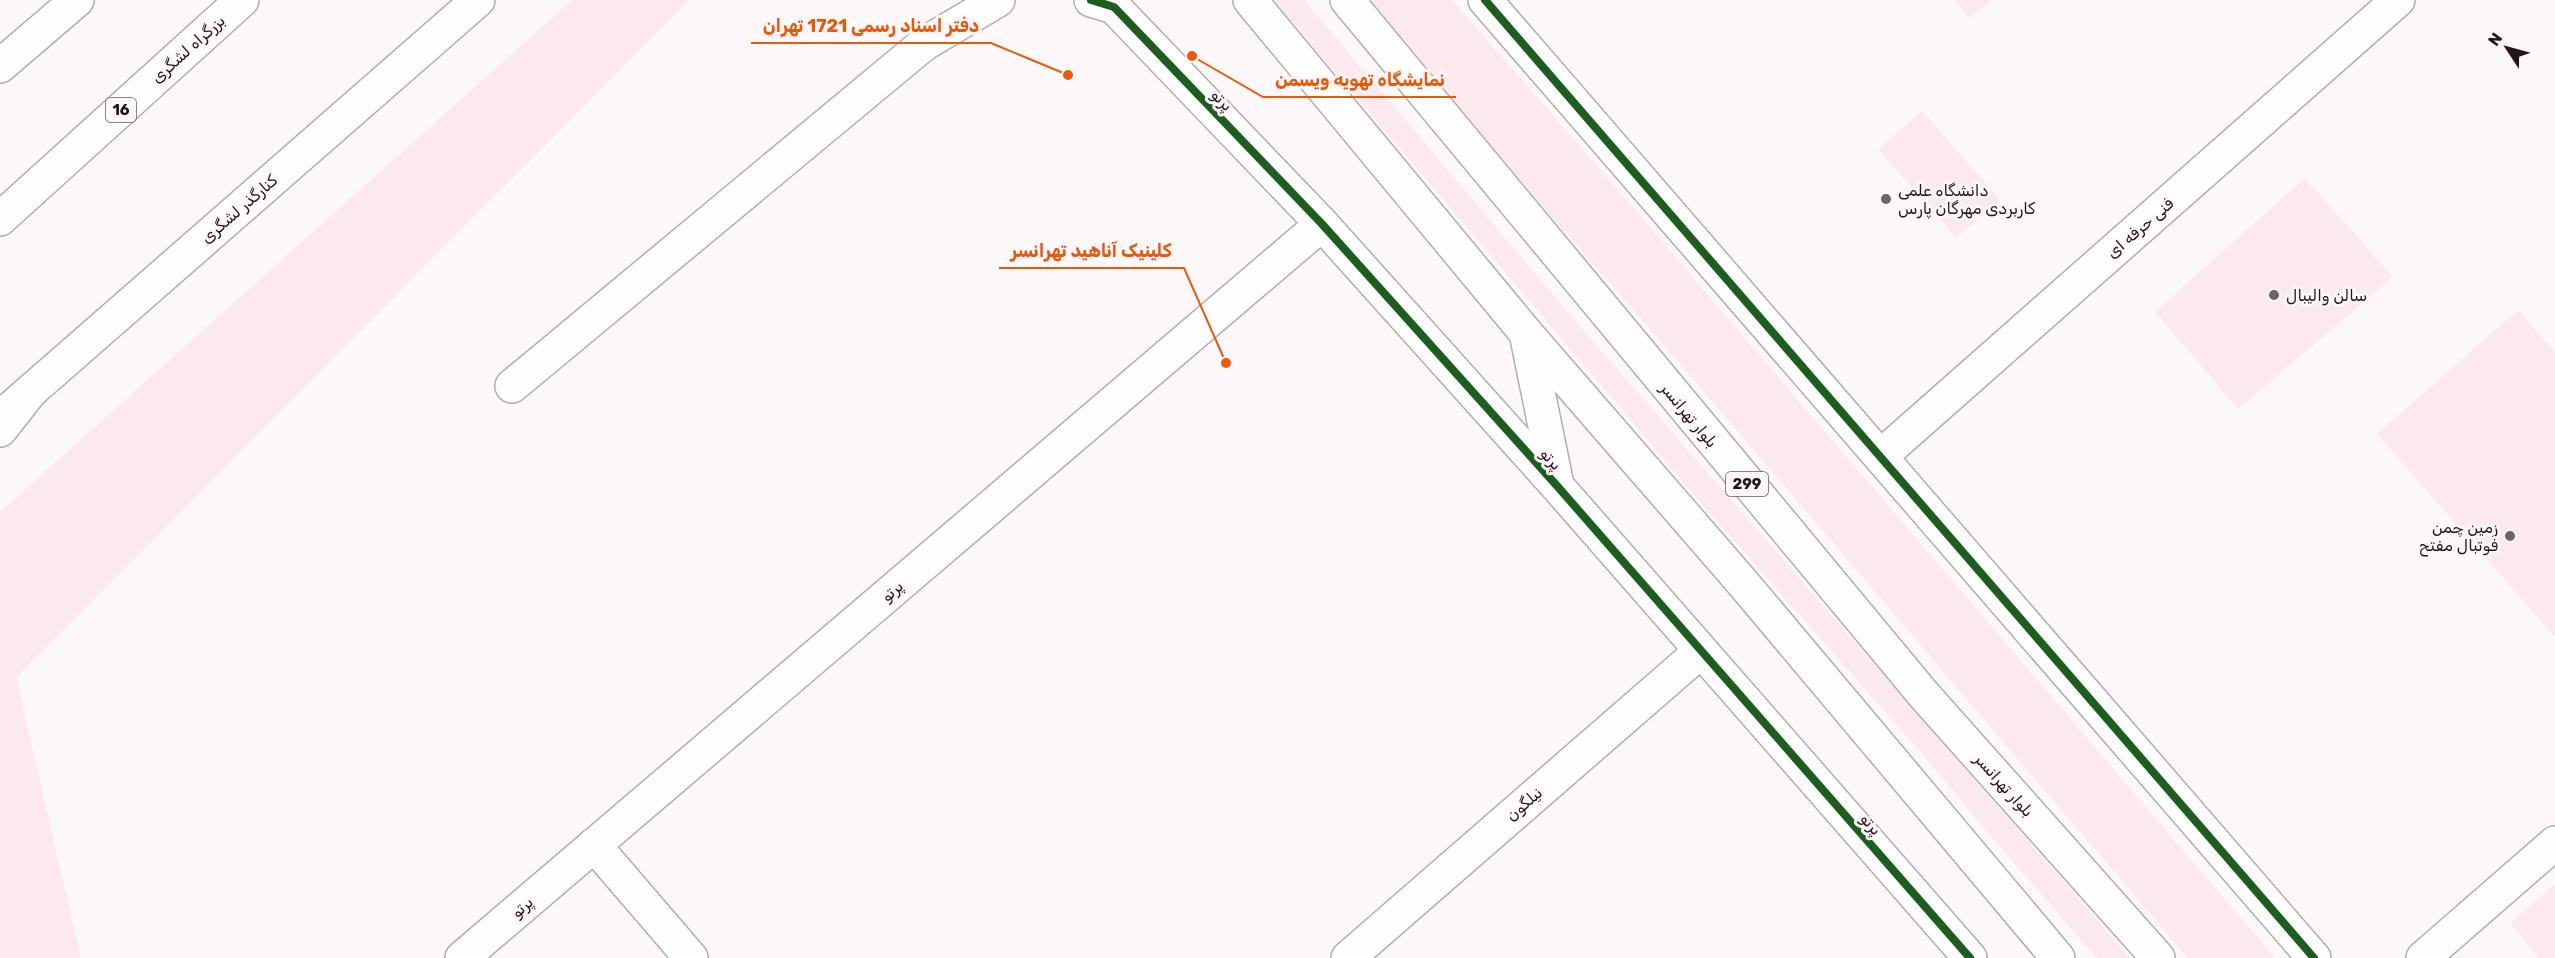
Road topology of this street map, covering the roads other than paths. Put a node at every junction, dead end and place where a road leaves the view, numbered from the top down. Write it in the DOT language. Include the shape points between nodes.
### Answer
graph roads {
  1 [pos="77,0"];
  2 [pos="242,0"];
  3 [pos="478,0"];
  4 [pos="998,0"];
  5 [pos="1091,0"];
  6 [pos="1250,0"];
  7 [pos="1347,0"];
  8 [pos="1485,0"];
  9 [pos="2398,0"];
  10 [pos="0,66"];
  11 [pos="0,219"];
  12 [pos="1322,225"];
  13 [pos="1526,333"];
  14 [pos="512,386"];
  15 [pos="30,392"];
  16 [pos="0,418"];
  17 [pos="0,430"];
  18 [pos="1881,456"];
  19 [pos="1558,487"];
  20 [pos="1701,651"];
  21 [pos="2555,843"];
  22 [pos="594,845"];
  23 [pos="462,958"];
  24 [pos="691,958"];
  25 [pos="1348,958"];
  26 [pos="1970,958"];
  27 [pos="2058,958"];
  28 [pos="2158,958"];
  29 [pos="2314,958"];
  30 [pos="2423,958"];
  1 -- 10 [label="main road"];
  2 -- 11 [label="main road, بزرگراه لشگری / 16"];
  3 -- 15 [label="main road, کنارگذر لشگری"];
  4 -- 14 [label="main road" via="924,44"];
  5 -- 12 [label="main road, پرتو" via="1114,7"];
  6 -- 13 [label="main road"];
  7 -- 28 [label="main road, بلوار تهرانسر / 299" via="1909,677"];
  8 -- 18 [label="main road"];
  9 -- 18 [label="main road, فنی حرفه ای"];
  12 -- 19 [label="main road, پرتو"];
  12 -- 22 [label="main road, پرتو"];
  13 -- 19 [label="main road"];
  13 -- 27 [label="main road"];
  15 -- 16 [label="main road, کنارگذر لشگری"];
  15 -- 17 [label="main road"];
  18 -- 29 [label="main road"];
  19 -- 20 [label="main road, پرتو"];
  20 -- 25 [label="main road, نیلگون"];
  20 -- 26 [label="main road, پرتو"];
  21 -- 30 [label="main road"];
  22 -- 23 [label="main road, پرتو"];
  22 -- 24 [label="main road"];
}
